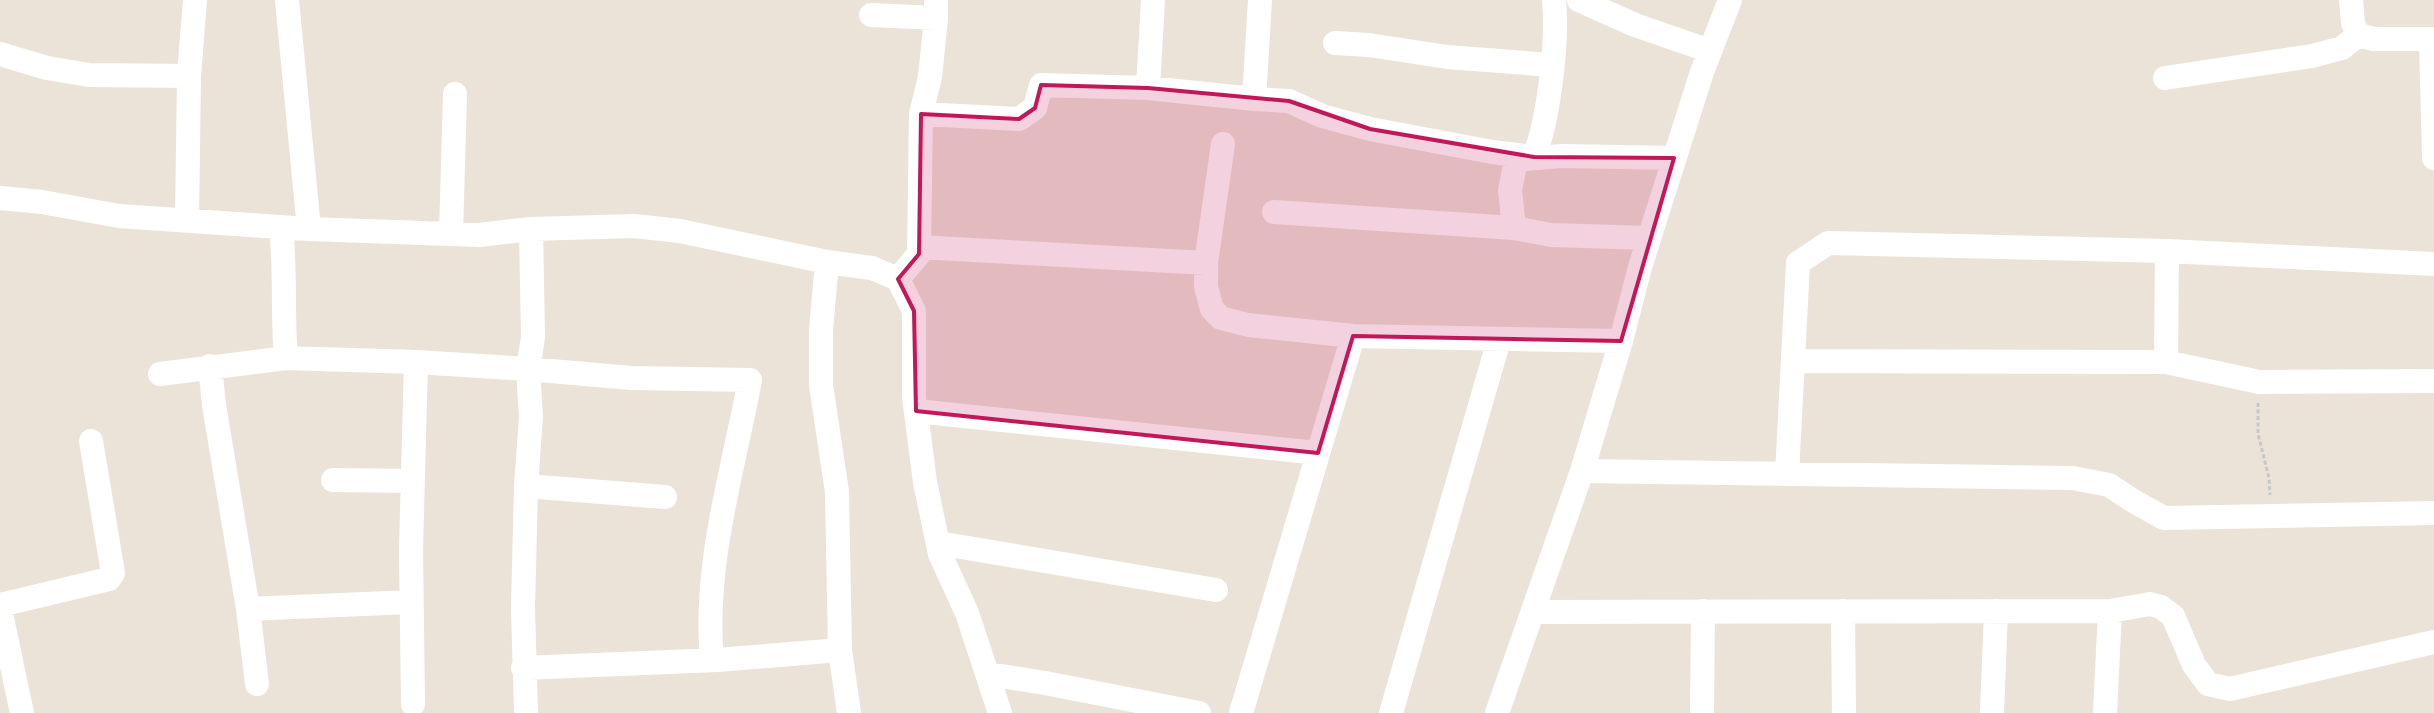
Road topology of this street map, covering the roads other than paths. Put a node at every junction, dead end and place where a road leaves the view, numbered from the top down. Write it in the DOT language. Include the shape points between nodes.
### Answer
graph roads {
  1 [pos="195,0"];
  2 [pos="287,0"];
  3 [pos="1153,0"];
  4 [pos="1260,0"];
  5 [pos="1554,0"];
  6 [pos="1580,0"];
  7 [pos="1730,0"];
  8 [pos="2351,0"];
  9 [pos="936,9"];
  10 [pos="871,15"];
  11 [pos="2358,36"];
  12 [pos="2432,40"];
  13 [pos="1335,43"];
  14 [pos="1710,51"];
  15 [pos="0,54"];
  16 [pos="1551,65"];
  17 [pos="189,76"];
  18 [pos="2165,78"];
  19 [pos="1148,88"];
  20 [pos="455,94"];
  21 [pos="1254,99"];
  22 [pos="921,114"];
  23 [pos="1223,144"];
  24 [pos="1534,157"];
  25 [pos="1674,158"];
  26 [pos="2434,158"];
  27 [pos="0,198"];
  28 [pos="1274,212"];
  29 [pos="187,219"];
  30 [pos="281,227"];
  31 [pos="1514,228"];
  32 [pos="310,229"];
  33 [pos="531,229"];
  34 [pos="451,234"];
  35 [pos="1649,238"];
  36 [pos="919,247"];
  37 [pos="2167,251"];
  38 [pos="827,262"];
  39 [pos="1206,263"];
  40 [pos="2434,264"];
  41 [pos="898,279"];
  42 [pos="1353,336"];
  43 [pos="1499,340"];
  44 [pos="1620,341"];
  45 [pos="286,358"];
  46 [pos="1793,361"];
  47 [pos="416,362"];
  48 [pos="2166,362"];
  49 [pos="210,366"];
  50 [pos="528,369"];
  51 [pos="160,374"];
  52 [pos="2434,381"];
  53 [pos="916,410"];
  54 [pos="91,441"];
  55 [pos="1318,453"];
  56 [pos="1582,471"];
  57 [pos="1787,474"];
  58 [pos="333,480"];
  59 [pos="411,481"];
  60 [pos="526,486"];
  61 [pos="665,497"];
  62 [pos="2434,513"];
  63 [pos="938,543"];
  64 [pos="1216,590"];
  65 [pos="410,602"];
  66 [pos="0,605"];
  67 [pos="0,609"];
  68 [pos="248,609"];
  69 [pos="1703,611"];
  70 [pos="1843,611"];
  71 [pos="1996,611"];
  72 [pos="2110,611"];
  73 [pos="1534,612"];
  74 [pos="2434,642"];
  75 [pos="840,650"];
  76 [pos="712,660"];
  77 [pos="523,668"];
  78 [pos="988,674"];
  79 [pos="257,684"];
  80 [pos="413,704"];
  81 [pos="1173,710"];
  82 [pos="22,713"];
  83 [pos="526,713"];
  84 [pos="849,713"];
  85 [pos="1000,713"];
  86 [pos="1199,713"];
  87 [pos="1242,713"];
  88 [pos="1391,713"];
  89 [pos="1497,713"];
  90 [pos="1702,713"];
  91 [pos="1844,713"];
  92 [pos="1992,713"];
  93 [pos="2105,713"];
  1 -- 17 [label="street"];
  2 -- 32 [label="street"];
  3 -- 19 [label="street"];
  4 -- 21 [label="street"];
  5 -- 16 [label="street"];
  6 -- 14 [label="street" via="1635,25"];
  7 -- 14 [label="street"];
  8 -- 11 [label="street"];
  9 -- 10 [label="street"];
  9 -- 22 [label="street" via="930,76"];
  11 -- 12 [label="street"];
  11 -- 18 [label="street" via="2342,48 2312,56"];
  12 -- 26 [label="street"];
  13 -- 16 [label="street" via="1447,57"];
  14 -- 25 [label="street"];
  15 -- 17 [label="street" via="47,68 89,75"];
  16 -- 24 [label="street" via="1543,134"];
  17 -- 29 [label="street"];
  19 -- 21 [label="street"];
  19 -- 22 [label="street" via="1041,85 1035,108 1019,118"];
  20 -- 34 [label="street"];
  21 -- 24 [label="street" via="1289,101 1322,116 1370,129"];
  22 -- 36 [label="street"];
  23 -- 39 [label="street"];
  24 -- 25 [label="street"];
  24 -- 31 [label="street" via="1516,160 1510,190"];
  25 -- 35 [label="street"];
  27 -- 29 [label="street" via="119,216"];
  28 -- 31 [label="street"];
  29 -- 30 [label="street"];
  30 -- 32 [label="street"];
  30 -- 45 [label="street" via="285,262"];
  31 -- 35 [label="street" via="1551,235"];
  32 -- 34 [label="street"];
  33 -- 34 [label="street" via="479,235"];
  33 -- 38 [label="street" via="634,226 670,230"];
  33 -- 50 [label="street" via="533,337"];
  35 -- 44 [label="street"];
  36 -- 39 [label="street"];
  36 -- 41 [label="street" via="919,254"];
  37 -- 40 [label="street"];
  37 -- 46 [label="street" via="1828,243 1798,263"];
  37 -- 48 [label="street"];
  38 -- 41 [label="street" via="872,268"];
  38 -- 75 [label="street" via="821,330 821,385 837,492"];
  39 -- 42 [label="street" via="1212,309 1221,318 1248,325"];
  41 -- 53 [label="street" via="914,311"];
  42 -- 43 [label="street"];
  42 -- 55 [label="street"];
  43 -- 44 [label="street"];
  43 -- 88 [label="street"];
  44 -- 56 [label="street"];
  45 -- 47 [label="street"];
  45 -- 49 [label="street"];
  46 -- 48 [label="street"];
  46 -- 57 [label="street"];
  47 -- 50 [label="street"];
  47 -- 59 [label="street"];
  48 -- 52 [label="street" via="2259,382"];
  49 -- 51 [label="street"];
  49 -- 68 [label="street"];
  50 -- 60 [label="street" via="531,417"];
  50 -- 76 [label="street" via="632,378 750,380 716,553"];
  53 -- 55 [label="street"];
  53 -- 63 [label="street" via="925,482"];
  54 -- 66 [label="street" via="113,573 109,579"];
  55 -- 87 [label="street"];
  56 -- 57 [label="street"];
  56 -- 73 [label="street"];
  57 -- 62 [label="street" via="2073,478 2109,485 2164,518"];
  58 -- 59 [label="street"];
  59 -- 65 [label="street"];
  60 -- 61 [label="street"];
  60 -- 77 [label="street"];
  63 -- 64 [label="street"];
  63 -- 78 [label="street"];
  65 -- 68 [label="street"];
  65 -- 80 [label="street"];
  67 -- 82 [label="street"];
  68 -- 79 [label="street"];
  69 -- 70 [label="street"];
  69 -- 73 [label="street"];
  69 -- 90 [label="street"];
  70 -- 71 [label="street"];
  70 -- 91 [label="street"];
  71 -- 72 [label="street"];
  71 -- 92 [label="street"];
  72 -- 74 [label="street" via="2150,604 2161,608 2173,616 2194,665 2208,684 2230,689"];
  72 -- 93 [label="street"];
  73 -- 89 [label="street"];
  75 -- 76 [label="street"];
  75 -- 84 [label="street"];
  76 -- 77 [label="street"];
  77 -- 83 [label="street"];
  78 -- 81 [label="street" via="1045,682"];
  78 -- 85 [label="street"];
  81 -- 86 [label="street"];
}
